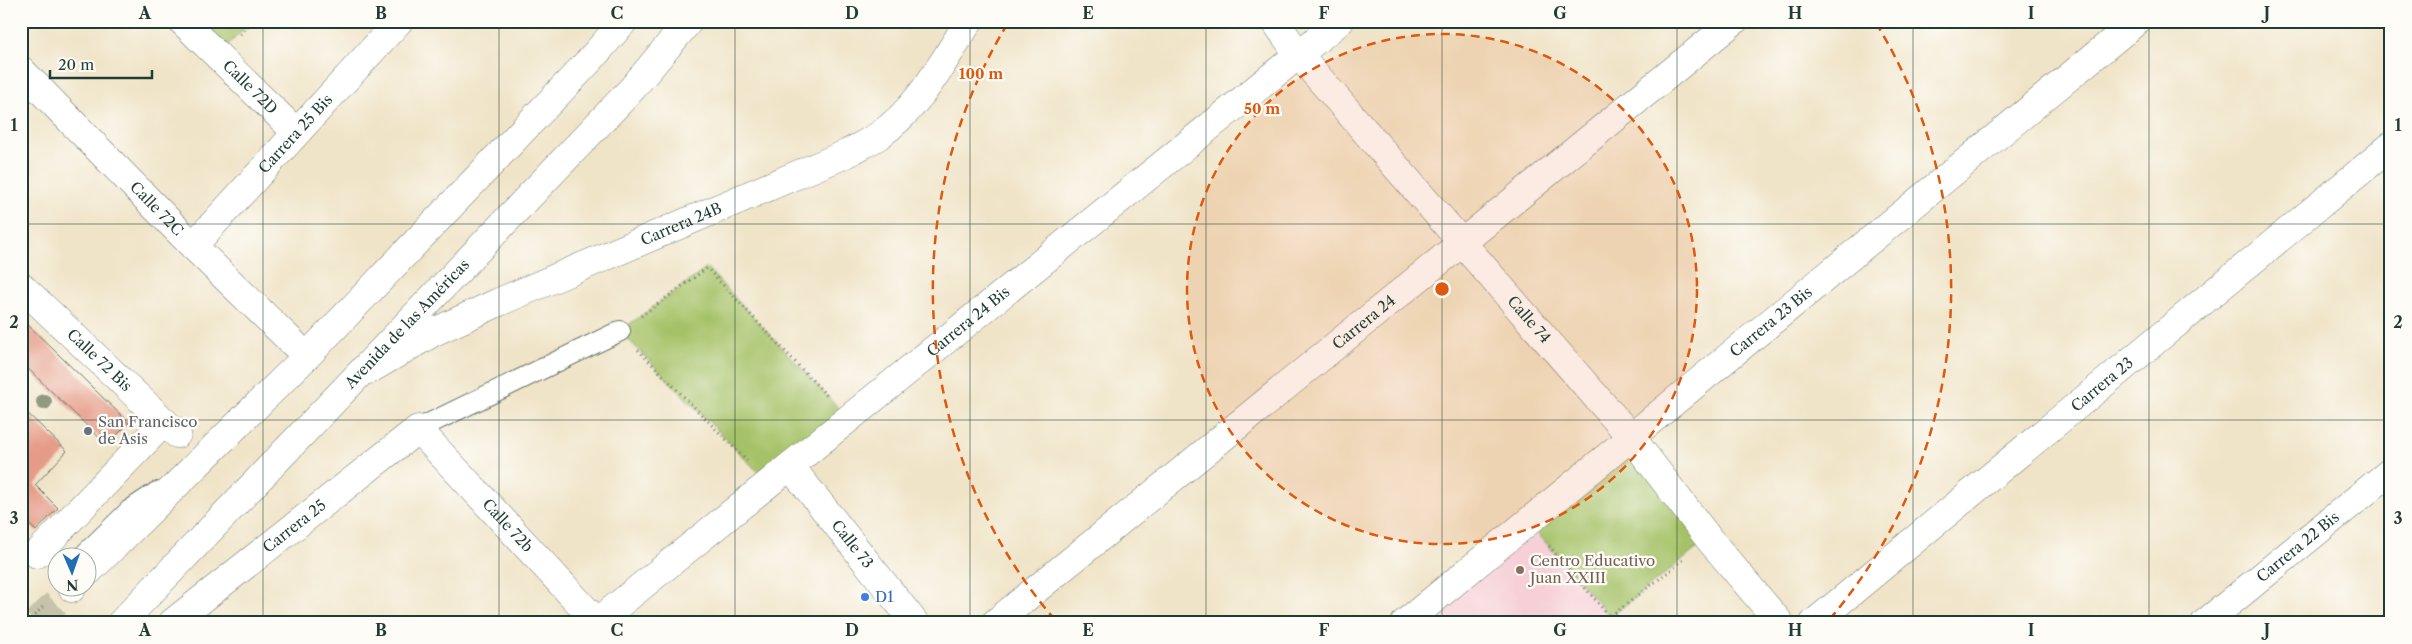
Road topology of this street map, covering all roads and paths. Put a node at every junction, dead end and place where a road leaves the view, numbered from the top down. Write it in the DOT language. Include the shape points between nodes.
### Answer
graph roads {
  1 [pos="182,21"];
  2 [pos="399,21"];
  3 [pos="624,21"];
  4 [pos="689,21"];
  5 [pos="969,21"];
  6 [pos="1275,21"];
  7 [pos="1340,21"];
  8 [pos="1734,21"];
  9 [pos="2137,21"];
  10 [pos="1298,54"];
  11 [pos="21,70"];
  12 [pos="296,132"];
  13 [pos="2391,146"];
  14 [pos="1461,242"];
  15 [pos="193,246"];
  16 [pos="21,286"];
  17 [pos="620,331"];
  18 [pos="294,344"];
  19 [pos="353,380"];
  20 [pos="849,419"];
  21 [pos="418,429"];
  22 [pos="1631,437"];
  23 [pos="206,458"];
  24 [pos="790,466"];
  25 [pos="2391,470"];
  26 [pos="769,483"];
  27 [pos="1529,523"];
  28 [pos="1710,540"];
  29 [pos="93,546"];
  30 [pos="37,554"];
  31 [pos="98,562"];
  32 [pos="121,623"];
  33 [pos="172,623"];
  34 [pos="596,623"];
  35 [pos="915,623"];
  36 [pos="995,623"];
  37 [pos="1405,623"];
  38 [pos="1780,623"];
  39 [pos="1814,623"];
  40 [pos="2205,623"];
  1 -- 12 [label="street, Calle 72D"];
  2 -- 12 [label="street, Carrera 25 Bis"];
  3 -- 23 [label="street" via="579,72"];
  4 -- 19 [label="street, Avenida de las Américas" via="631,90"];
  5 -- 19 [label="street, Carrera 24B" via="925,91 879,136 848,153 491,305 408,346"];
  6 -- 10 [label="street, Calle 74"];
  7 -- 10 [label="street, Carrera 24 Bis"];
  8 -- 14 [label="street, Carrera 24"];
  9 -- 22 [label="street, Carrera 23 Bis"];
  10 -- 14 [label="street, Calle 74"];
  10 -- 20 [label="street, Carrera 24 Bis"];
  11 -- 15 [label="street, Calle 72C"];
  12 -- 15 [label="street, Carrera 25 Bis"];
  13 -- 39 [label="street, Carrera 23"];
  14 -- 22 [label="street, Calle 74"];
  14 -- 36 [label="street, Carrera 24"];
  15 -- 18 [label="street, Calle 72C"];
  16 -- 30 [label="street, Calle 72 Bis" via="171,428"];
  17 -- 20 [label="path" via="708,268"];
  17 -- 21 [label="lane"];
  17 -- 26 [label="path"];
  19 -- 32 [label="street, Avenida de las Américas"];
  20 -- 24 [label="street, Carrera 24 Bis"];
  21 -- 33 [label="street, Carrera 25"];
  21 -- 34 [label="street, Calle 72b"];
  22 -- 27 [label="street, Carrera 23 Bis"];
  22 -- 28 [label="street, Calle 74"];
  23 -- 29 [label="lane" via="130,510"];
  23 -- 31 [label="street"];
  24 -- 26 [label="street, Carrera 24 Bis"];
  24 -- 35 [label="street, Calle 73"];
  25 -- 40 [label="street, Carrera 22 Bis"];
  26 -- 34 [label="street, Carrera 24 Bis"];
  27 -- 28 [label="path" via="1610,617"];
  27 -- 37 [label="street, Carrera 23 Bis"];
  28 -- 38 [label="street, Calle 74"];
}
